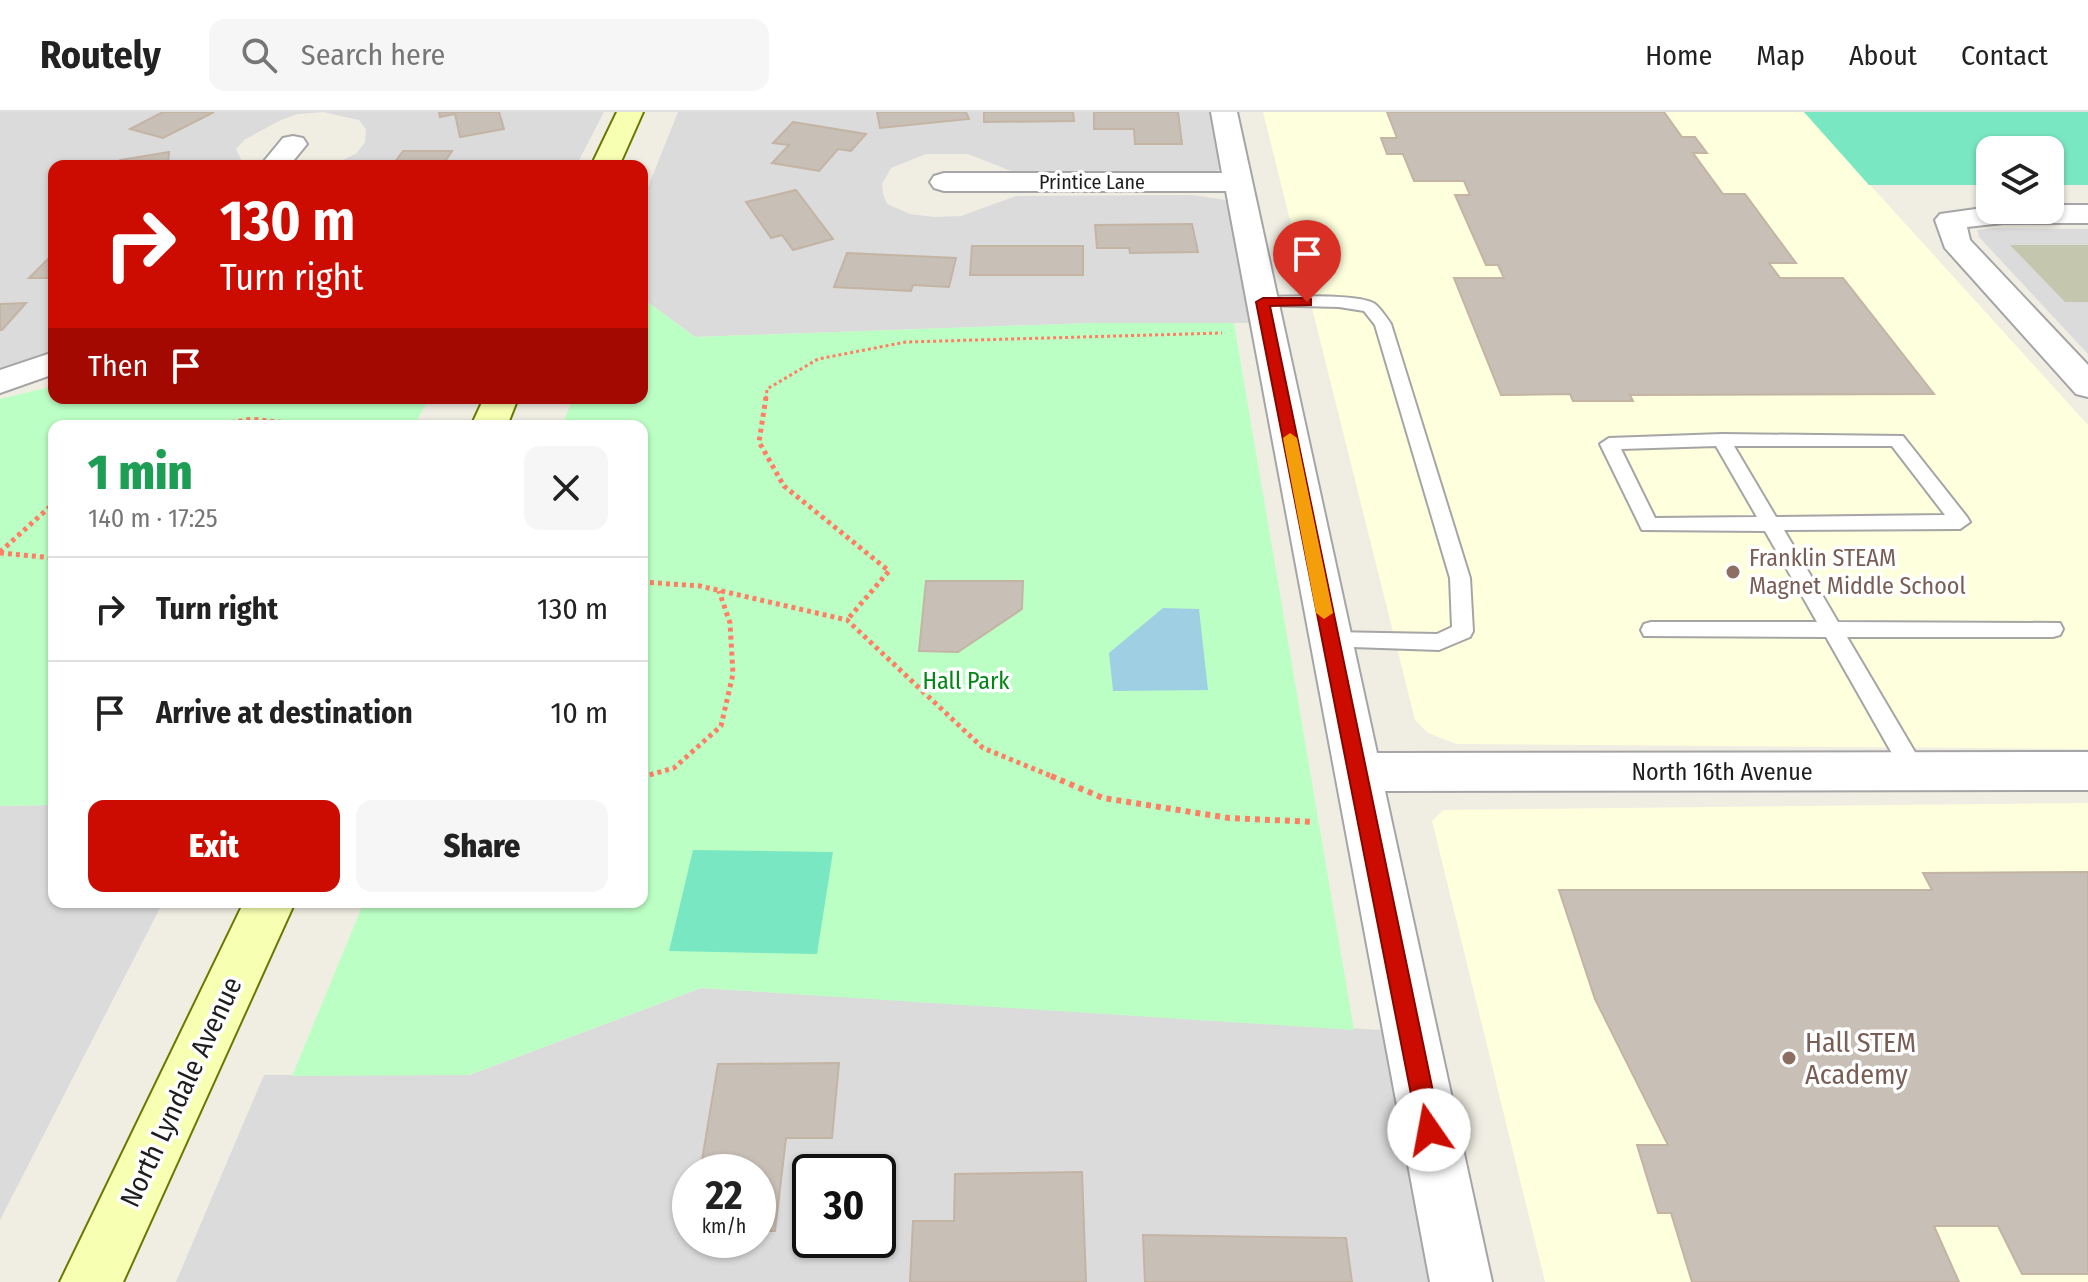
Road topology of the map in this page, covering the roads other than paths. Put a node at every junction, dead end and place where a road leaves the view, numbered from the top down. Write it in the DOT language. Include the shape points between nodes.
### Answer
graph roads {
  1 [pos="630,112"];
  2 [pos="1224,112"];
  3 [pos="293,144"];
  4 [pos="279,160"];
  5 [pos="608,160"];
  6 [pos="944,182"];
  7 [pos="1239,182"];
  8 [pos="2088,214"];
  9 [pos="1249,317"];
  10 [pos="48,364"];
  11 [pos="0,382"];
  12 [pos="2088,386"];
  13 [pos="1722,440"];
  14 [pos="1771,526"];
  15 [pos="2053,629"];
  16 [pos="1651,630"];
  17 [pos="1832,631"];
  18 [pos="1330,640"];
  19 [pos="1914,771"];
  20 [pos="2088,771"];
  21 [pos="1356,772"];
  22 [pos="267,908"];
  23 [pos="91,1282"];
  24 [pos="1461,1282"];
  1 -- 5 [label="street"];
  2 -- 7 [label="street"];
  3 -- 4 [label="street"];
  6 -- 7 [label="street, Printice Lane"];
  7 -- 9 [label="street"];
  8 -- 12 [label="street" via="1950,220 1956,242"];
  9 -- 18 [label="street"];
  9 -- 18 [label="lane" via="1339,302 1369,307 1383,324 1460,578 1463,631 1451,637 1439,642"];
  10 -- 11 [label="street"];
  13 -- 14 [label="lane"];
  13 -- 14 [label="lane" via="1609,444 1649,525"];
  13 -- 14 [label="lane" via="1897,440 1960,522"];
  14 -- 17 [label="lane"];
  15 -- 17 [label="lane"];
  16 -- 17 [label="lane"];
  17 -- 19 [label="lane"];
  18 -- 21 [label="street"];
  19 -- 20 [label="street, North 16th Avenue"];
  19 -- 21 [label="street, North 16th Avenue"];
  21 -- 24 [label="street"];
  22 -- 23 [label="street, North Lyndale Avenue"];
}
